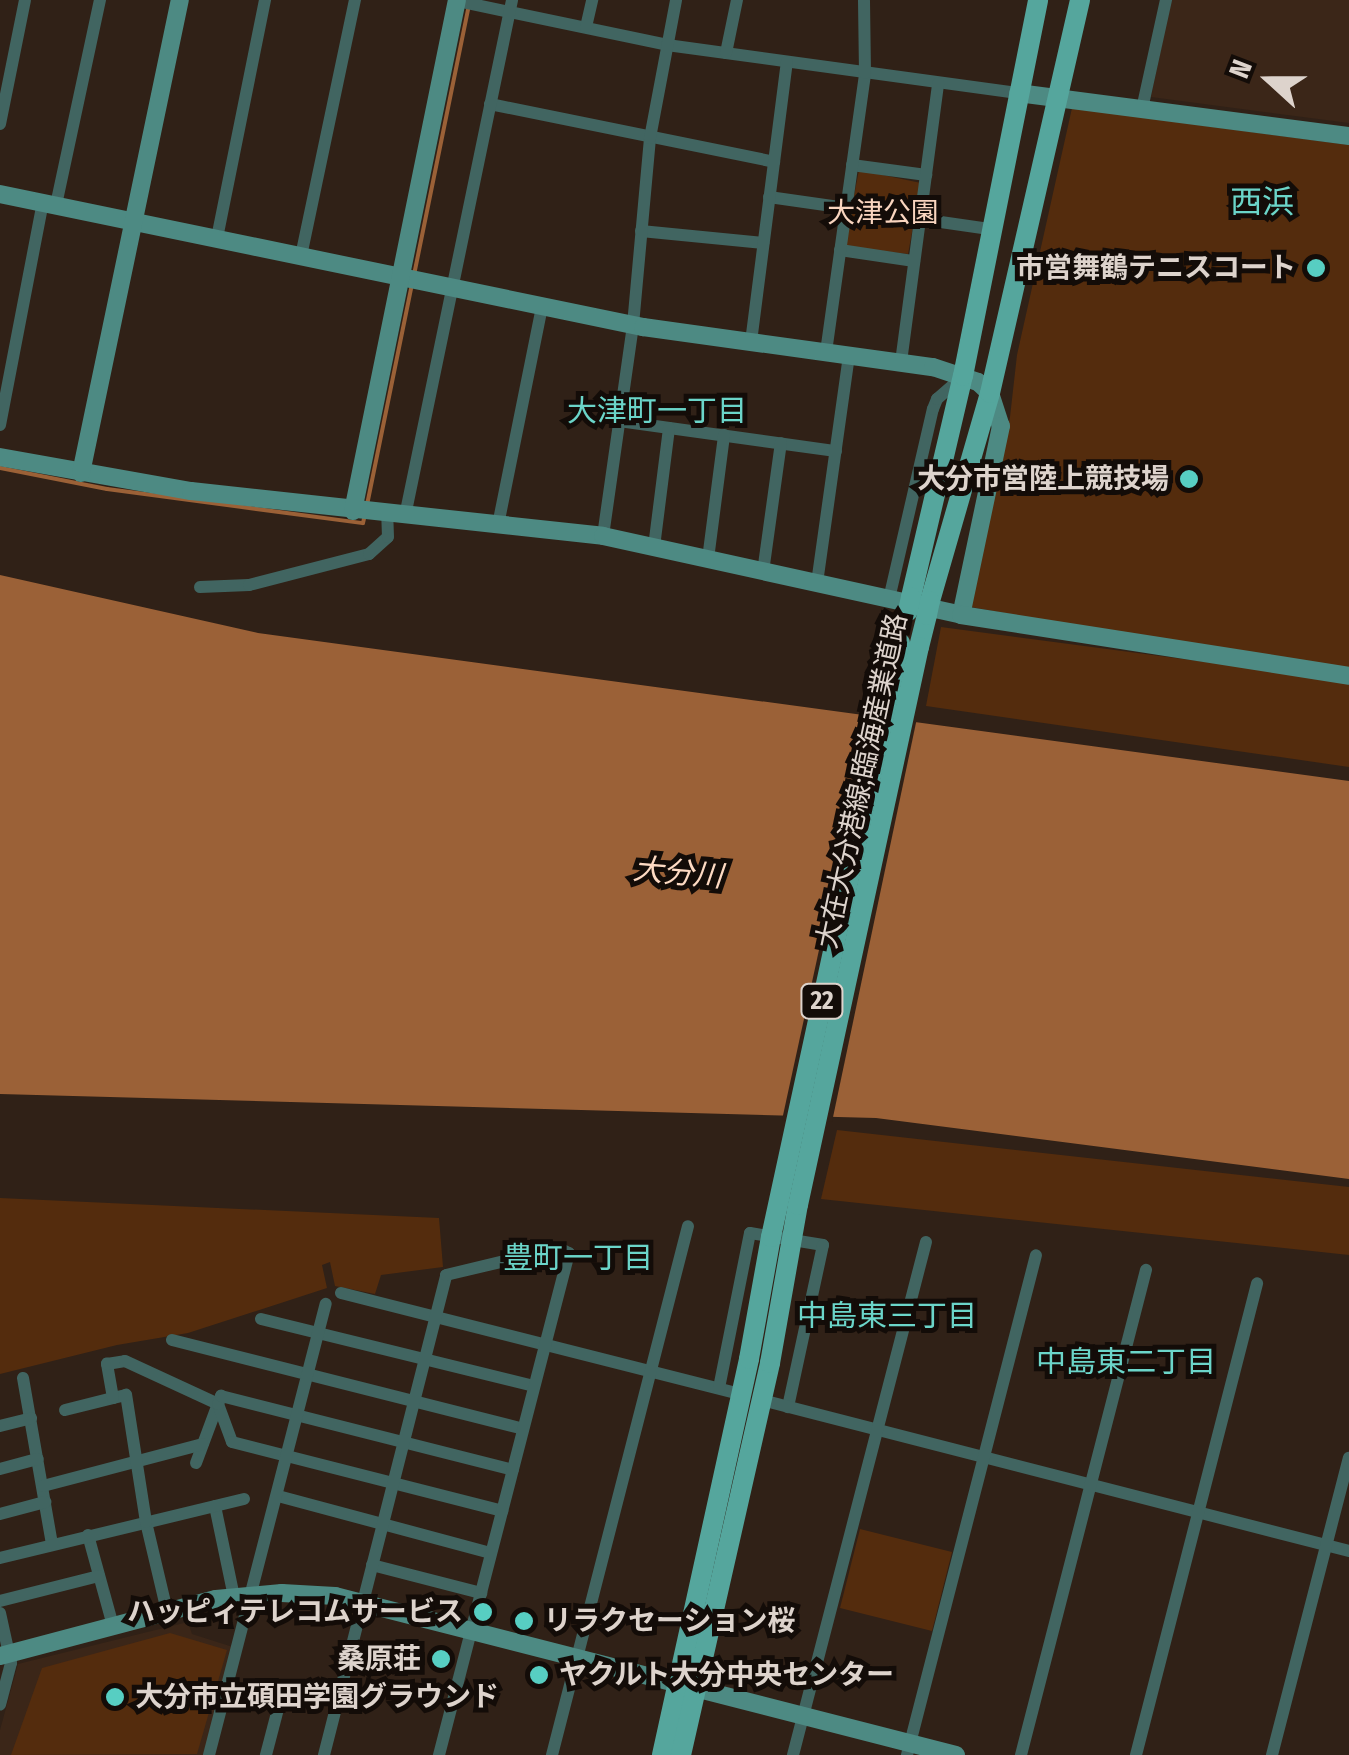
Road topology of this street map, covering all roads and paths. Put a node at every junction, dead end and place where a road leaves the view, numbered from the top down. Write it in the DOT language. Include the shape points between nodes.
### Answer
graph roads {
  1 [pos="25,0"];
  2 [pos="100,0"];
  3 [pos="180,0"];
  4 [pos="265,0"];
  5 [pos="354,0"];
  6 [pos="592,0"];
  7 [pos="676,0"];
  8 [pos="737,0"];
  9 [pos="864,0"];
  10 [pos="1038,0"];
  11 [pos="1080,0"];
  12 [pos="1166,0"];
  13 [pos="461,2"];
  14 [pos="510,6"];
  15 [pos="586,28"];
  16 [pos="667,45"];
  17 [pos="726,54"];
  18 [pos="787,62"];
  19 [pos="864,73"];
  20 [pos="938,83"];
  21 [pos="1018,93"];
  22 [pos="1058,98"];
  23 [pos="490,104"];
  24 [pos="1142,109"];
  25 [pos="0,124"];
  26 [pos="1349,136"];
  27 [pos="650,138"];
  28 [pos="774,162"];
  29 [pos="852,166"];
  30 [pos="926,175"];
  31 [pos="0,194"];
  32 [pos="769,198"];
  33 [pos="49,204"];
  34 [pos="846,208"];
  35 [pos="920,218"];
  36 [pos="134,221"];
  37 [pos="990,229"];
  38 [pos="641,231"];
  39 [pos="217,238"];
  40 [pos="764,243"];
  41 [pos="840,250"];
  42 [pos="301,256"];
  43 [pos="914,261"];
  44 [pos="409,278"];
  45 [pos="452,287"];
  46 [pos="542,306"];
  47 [pos="633,325"];
  48 [pos="751,342"];
  49 [pos="826,352"];
  50 [pos="849,355"];
  51 [pos="901,362"];
  52 [pos="963,376"];
  53 [pos="990,393"];
  54 [pos="619,421"];
  55 [pos="0,426"];
  56 [pos="669,428"];
  57 [pos="724,435"];
  58 [pos="781,443"];
  59 [pos="836,451"];
  60 [pos="0,457"];
  61 [pos="80,473"];
  62 [pos="375,513"];
  63 [pos="498,526"];
  64 [pos="603,536"];
  65 [pos="654,548"];
  66 [pos="708,560"];
  67 [pos="764,572"];
  68 [pos="818,584"];
  69 [pos="200,587"];
  70 [pos="889,599"];
  71 [pos="919,606"];
  72 [pos="961,615"];
  73 [pos="910,645"];
  74 [pos="1349,676"];
  75 [pos="688,1226"];
  76 [pos="926,1242"];
  77 [pos="1036,1255"];
  78 [pos="1146,1270"];
  79 [pos="1257,1283"];
  80 [pos="340,1293"];
  81 [pos="326,1304"];
  82 [pos="435,1317"];
  83 [pos="261,1318"];
  84 [pos="319,1332"];
  85 [pos="172,1340"];
  86 [pos="545,1344"];
  87 [pos="424,1362"];
  88 [pos="651,1371"];
  89 [pos="310,1374"];
  90 [pos="23,1378"];
  91 [pos="534,1386"];
  92 [pos="718,1388"];
  93 [pos="741,1394"];
  94 [pos="113,1398"];
  95 [pos="762,1400"];
  96 [pos="414,1401"];
  97 [pos="218,1404"];
  98 [pos="788,1407"];
  99 [pos="65,1410"];
  100 [pos="299,1416"];
  101 [pos="31,1418"];
  102 [pos="0,1426"];
  103 [pos="523,1429"];
  104 [pos="877,1430"];
  105 [pos="403,1442"];
  106 [pos="203,1444"];
  107 [pos="288,1457"];
  108 [pos="984,1458"];
  109 [pos="1349,1458"];
  110 [pos="38,1459"];
  111 [pos="137,1462"];
  112 [pos="196,1464"];
  113 [pos="0,1469"];
  114 [pos="512,1470"];
  115 [pos="392,1484"];
  116 [pos="1091,1485"];
  117 [pos="43,1486"];
  118 [pos="278,1496"];
  119 [pos="244,1498"];
  120 [pos="45,1502"];
  121 [pos="215,1506"];
  122 [pos="502,1512"];
  123 [pos="1198,1513"];
  124 [pos="0,1514"];
  125 [pos="146,1522"];
  126 [pos="382,1524"];
  127 [pos="88,1535"];
  128 [pos="52,1544"];
  129 [pos="1326,1545"];
  130 [pos="1349,1551"];
  131 [pos="491,1553"];
  132 [pos="0,1558"];
  133 [pos="372,1565"];
  134 [pos="99,1576"];
  135 [pos="480,1593"];
  136 [pos="243,1596"];
  137 [pos="0,1601"];
  138 [pos="362,1601"];
  139 [pos="167,1612"];
  140 [pos="0,1613"];
  141 [pos="113,1626"];
  142 [pos="472,1628"];
  143 [pos="5,1655"];
  144 [pos="578,1656"];
  145 [pos="689,1685"];
  146 [pos="227,1689"];
  147 [pos="0,1705"];
  148 [pos="803,1716"];
  149 [pos="909,1749"];
  150 [pos="210,1755"];
  151 [pos="266,1755"];
  152 [pos="324,1755"];
  153 [pos="439,1755"];
  154 [pos="552,1755"];
  155 [pos="662,1755"];
  156 [pos="681,1755"];
  157 [pos="793,1755"];
  158 [pos="956,1755"];
  159 [pos="1021,1755"];
  160 [pos="1136,1755"];
  161 [pos="1272,1755"];
  1 -- 25 [label="street"];
  2 -- 33 [label="street"];
  3 -- 36 [label="street"];
  4 -- 39 [label="street"];
  5 -- 42 [label="street"];
  6 -- 15 [label="street"];
  7 -- 16 [label="street"];
  8 -- 17 [label="street"];
  9 -- 19 [label="street"];
  10 -- 21 [label="main road, 大在大分港線;臨海産業道路 / 22"];
  11 -- 22 [label="main road, 大在大分港線;臨海産業道路 / 22"];
  12 -- 24 [label="street"];
  13 -- 14 [label="street"];
  13 -- 44 [label="street"];
  14 -- 15 [label="street"];
  14 -- 23 [label="street"];
  15 -- 16 [label="street"];
  16 -- 17 [label="street"];
  16 -- 27 [label="street"];
  17 -- 18 [label="street"];
  18 -- 19 [label="street"];
  18 -- 28 [label="street"];
  19 -- 20 [label="street"];
  19 -- 29 [label="street"];
  20 -- 21 [label="street"];
  20 -- 30 [label="street"];
  21 -- 22 [label="street"];
  21 -- 37 [label="main road, 大在大分港線;臨海産業道路 / 22"];
  22 -- 24 [label="street"];
  22 -- 53 [label="main road, 大在大分港線;臨海産業道路 / 22"];
  23 -- 27 [label="street"];
  23 -- 45 [label="street"];
  24 -- 26 [label="street"];
  27 -- 28 [label="street"];
  27 -- 38 [label="street"];
  28 -- 32 [label="street"];
  29 -- 30 [label="street"];
  29 -- 34 [label="street"];
  30 -- 35 [label="street"];
  31 -- 33 [label="street"];
  32 -- 34 [label="street"];
  32 -- 40 [label="street"];
  33 -- 36 [label="street"];
  33 -- 55 [label="street"];
  34 -- 41 [label="street"];
  35 -- 37 [label="street"];
  35 -- 43 [label="street"];
  36 -- 39 [label="street"];
  36 -- 61 [label="street"];
  37 -- 52 [label="main road, 大在大分港線;臨海産業道路 / 22"];
  38 -- 40 [label="street"];
  38 -- 47 [label="street"];
  39 -- 42 [label="street"];
  40 -- 48 [label="street"];
  41 -- 43 [label="street"];
  41 -- 49 [label="street"];
  42 -- 44 [label="street"];
  43 -- 51 [label="street"];
  44 -- 45 [label="street"];
  44 -- 62 [label="street"];
  45 -- 46 [label="street"];
  45 -- 62 [label="street"];
  46 -- 47 [label="street"];
  46 -- 63 [label="street"];
  47 -- 48 [label="street"];
  47 -- 54 [label="street"];
  48 -- 49 [label="street"];
  49 -- 50 [label="street"];
  50 -- 51 [label="street"];
  50 -- 59 [label="street"];
  51 -- 52 [label="street"];
  52 -- 53 [label="street"];
  52 -- 70 [label="street" via="933,408"];
  52 -- 71 [label="main road, 大在大分港線;臨海産業道路 / 22"];
  53 -- 71 [label="main road, 大在大分港線;臨海産業道路 / 22"];
  53 -- 72 [label="street" via="1002,426"];
  54 -- 56 [label="street"];
  54 -- 64 [label="street"];
  56 -- 57 [label="street"];
  56 -- 65 [label="street"];
  57 -- 58 [label="street"];
  57 -- 66 [label="street"];
  58 -- 59 [label="street"];
  58 -- 67 [label="street"];
  59 -- 68 [label="street"];
  60 -- 61 [label="street"];
  61 -- 62 [label="street"];
  62 -- 63 [label="street"];
  62 -- 69 [label="street" via="388,537 369,554 249,585"];
  63 -- 64 [label="street"];
  64 -- 65 [label="street"];
  65 -- 66 [label="street"];
  66 -- 67 [label="street"];
  67 -- 68 [label="street"];
  68 -- 70 [label="street"];
  70 -- 72 [label="street"];
  71 -- 73 [label="main road, 大在大分港線;臨海産業道路 / 22"];
  72 -- 74 [label="street"];
  73 -- 93 [label="main road, 大在大分港線;臨海産業道路 / 22, bridge" via="771,1237"];
  73 -- 95 [label="main road, 大在大分港線;臨海産業道路 / 22, bridge"];
  75 -- 88 [label="street"];
  76 -- 104 [label="street"];
  77 -- 108 [label="street"];
  78 -- 116 [label="street"];
  79 -- 123 [label="street"];
  80 -- 82 [label="street"];
  81 -- 84 [label="street"];
  82 -- 86 [label="street"];
  82 -- 86 [label="street" via="446,1275 560,1248 569,1254"];
  82 -- 87 [label="street"];
  83 -- 84 [label="street"];
  84 -- 87 [label="street"];
  84 -- 89 [label="street"];
  85 -- 89 [label="street"];
  86 -- 88 [label="street"];
  86 -- 91 [label="street"];
  87 -- 91 [label="street"];
  87 -- 96 [label="street"];
  88 -- 92 [label="street"];
  88 -- 144 [label="street"];
  89 -- 96 [label="street"];
  89 -- 100 [label="street"];
  90 -- 101 [label="street"];
  91 -- 103 [label="street"];
  92 -- 93 [label="street"];
  92 -- 98 [label="street" via="750,1233 822,1244"];
  93 -- 145 [label="main road, 大在大分港線;臨海産業道路 / 22"];
  94 -- 97 [label="street" via="107,1364 125,1361"];
  94 -- 99 [label="street"];
  94 -- 111 [label="street" via="126,1396"];
  95 -- 98 [label="street"];
  95 -- 145 [label="main road, 大在大分港線;臨海産業道路 / 22"];
  96 -- 103 [label="street"];
  96 -- 105 [label="street"];
  97 -- 100 [label="street" via="221,1396"];
  97 -- 106 [label="street"];
  97 -- 107 [label="street" via="232,1442"];
  98 -- 104 [label="street"];
  100 -- 105 [label="street"];
  100 -- 107 [label="street"];
  101 -- 102 [label="street"];
  101 -- 110 [label="street"];
  103 -- 114 [label="street"];
  104 -- 108 [label="street"];
  104 -- 148 [label="street"];
  105 -- 114 [label="street"];
  105 -- 115 [label="street"];
  106 -- 111 [label="street"];
  106 -- 112 [label="street"];
  107 -- 115 [label="street"];
  107 -- 118 [label="street"];
  108 -- 116 [label="street"];
  108 -- 149 [label="street"];
  109 -- 129 [label="street"];
  110 -- 113 [label="street"];
  110 -- 117 [label="street"];
  111 -- 117 [label="street"];
  111 -- 125 [label="street"];
  114 -- 122 [label="street"];
  115 -- 122 [label="street"];
  115 -- 126 [label="street"];
  116 -- 123 [label="street"];
  116 -- 159 [label="street"];
  117 -- 120 [label="street"];
  118 -- 126 [label="street"];
  118 -- 136 [label="street"];
  119 -- 121 [label="street"];
  120 -- 124 [label="street"];
  120 -- 128 [label="street"];
  121 -- 125 [label="street"];
  121 -- 136 [label="street"];
  122 -- 131 [label="street"];
  123 -- 129 [label="street"];
  123 -- 160 [label="street"];
  125 -- 127 [label="street"];
  125 -- 139 [label="street"];
  126 -- 131 [label="street"];
  126 -- 133 [label="street"];
  127 -- 128 [label="street"];
  127 -- 134 [label="street"];
  128 -- 132 [label="street"];
  129 -- 130 [label="street"];
  129 -- 161 [label="street"];
  131 -- 135 [label="street"];
  133 -- 135 [label="street"];
  133 -- 138 [label="street"];
  134 -- 137 [label="street"];
  134 -- 141 [label="street"];
  135 -- 142 [label="street"];
  136 -- 138 [label="street"];
  136 -- 139 [label="street"];
  136 -- 146 [label="street"];
  138 -- 142 [label="street"];
  138 -- 152 [label="street"];
  139 -- 141 [label="street"];
  140 -- 143 [label="street"];
  141 -- 143 [label="street"];
  142 -- 144 [label="street"];
  142 -- 153 [label="street"];
  143 -- 147 [label="street"];
  144 -- 145 [label="street"];
  144 -- 154 [label="street"];
  145 -- 148 [label="street"];
  145 -- 155 [label="main road, 大在大分港線;臨海産業道路 / 22"];
  145 -- 156 [label="main road, 大在大分港線;臨海産業道路 / 22"];
  146 -- 150 [label="street"];
  146 -- 151 [label="street" via="280,1705"];
  148 -- 149 [label="street"];
  148 -- 157 [label="street"];
  149 -- 158 [label="street"];
}
